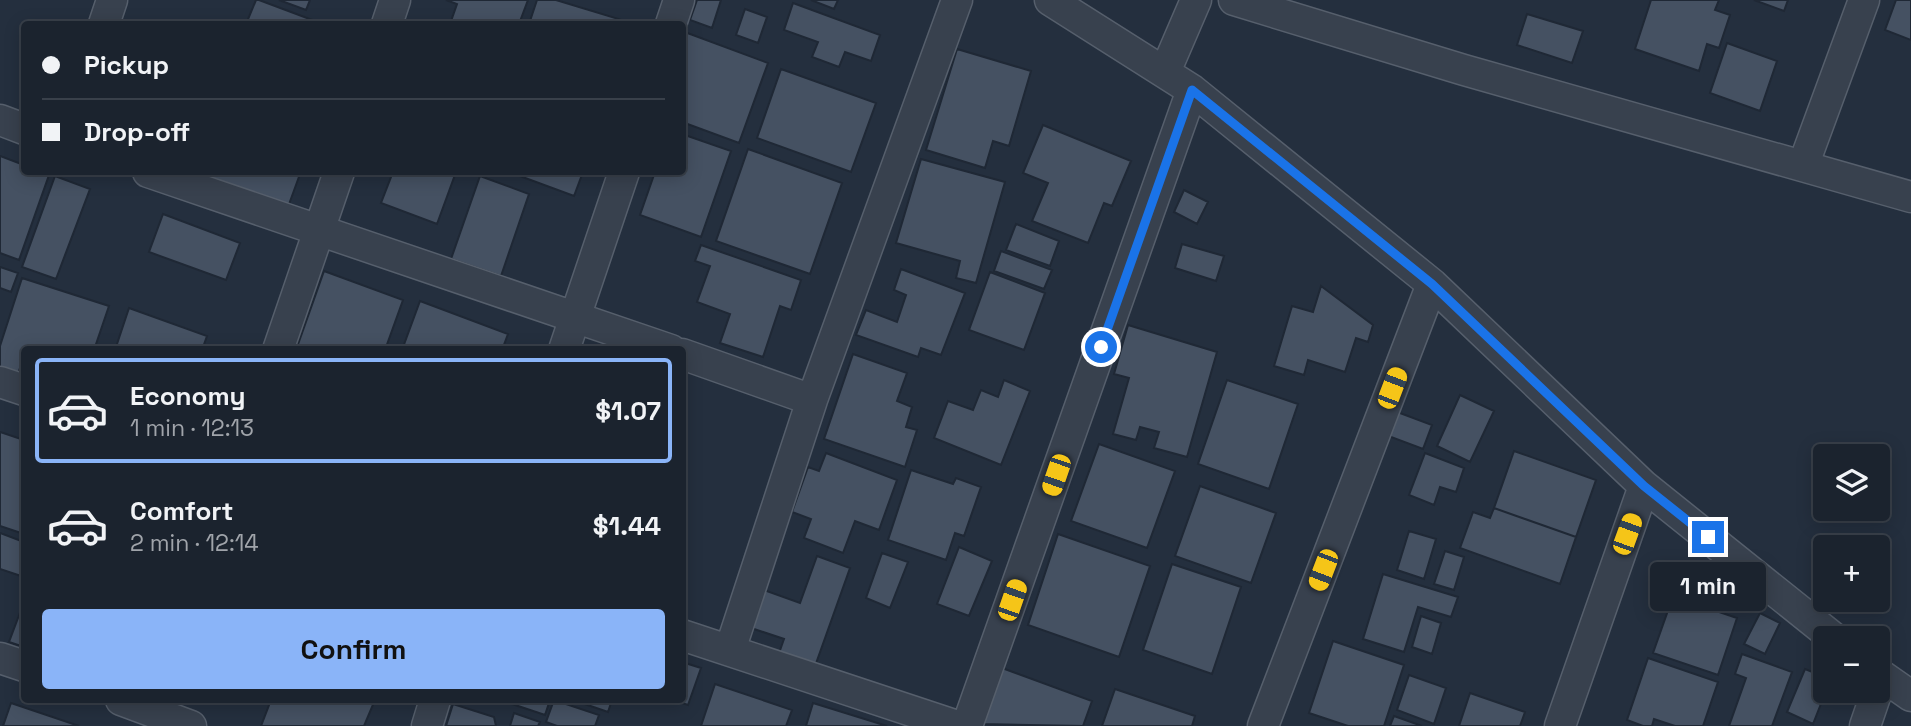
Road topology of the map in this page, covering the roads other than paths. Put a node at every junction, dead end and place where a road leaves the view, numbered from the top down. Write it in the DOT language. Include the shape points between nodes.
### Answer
graph roads {
  1 [pos="112,0"];
  2 [pos="395,0"];
  3 [pos="679,0"];
  4 [pos="957,0"];
  5 [pos="1051,0"];
  6 [pos="1196,0"];
  7 [pos="1234,0"];
  8 [pos="1864,0"];
  9 [pos="105,21"];
  10 [pos="388,21"];
  11 [pos="672,21"];
  12 [pos="1164,72"];
  13 [pos="1192,90"];
  14 [pos="0,120"];
  15 [pos="21,128"];
  16 [pos="1803,166"];
  17 [pos="157,175"];
  18 [pos="338,175"];
  19 [pos="623,175"];
  20 [pos="1911,197"];
  21 [pos="319,231"];
  22 [pos="1432,284"];
  23 [pos="578,317"];
  24 [pos="279,346"];
  25 [pos="566,346"];
  26 [pos="660,346"];
  27 [pos="686,355"];
  28 [pos="0,382"];
  29 [pos="21,389"];
  30 [pos="812,400"];
  31 [pos="1644,486"];
  32 [pos="1819,626"];
  33 [pos="686,636"];
  34 [pos="730,650"];
  35 [pos="0,658"];
  36 [pos="21,665"];
  37 [pos="1890,687"];
  38 [pos="1911,696"];
  39 [pos="140,703"];
  40 [pos="434,703"];
  41 [pos="1872,703"];
  42 [pos="191,726"];
  43 [pos="427,726"];
  44 [pos="957,726"];
  45 [pos="967,726"];
  46 [pos="1263,726"];
  47 [pos="1560,726"];
  48 [pos="1865,726"];
  1 -- 9 [label="street"];
  2 -- 10 [label="street"];
  3 -- 11 [label="street"];
  4 -- 30 [label="street"];
  5 -- 12 [label="street"];
  6 -- 12 [label="street"];
  7 -- 16 [label="street"];
  8 -- 16 [label="street"];
  12 -- 13 [label="street"];
  13 -- 22 [label="street"];
  13 -- 45 [label="street"];
  14 -- 15 [label="street"];
  16 -- 20 [label="street"];
  17 -- 21 [label="street"];
  18 -- 21 [label="street"];
  19 -- 23 [label="street"];
  21 -- 23 [label="street"];
  21 -- 24 [label="street"];
  22 -- 31 [label="street"];
  22 -- 46 [label="street"];
  23 -- 25 [label="street"];
  23 -- 26 [label="street"];
  27 -- 30 [label="street"];
  28 -- 29 [label="street"];
  30 -- 34 [label="street"];
  31 -- 32 [label="street"];
  31 -- 47 [label="street"];
  33 -- 34 [label="street"];
  34 -- 44 [label="street"];
  35 -- 36 [label="street"];
  37 -- 38 [label="street"];
  39 -- 42 [label="street"];
  40 -- 43 [label="street"];
  41 -- 48 [label="street"];
}
